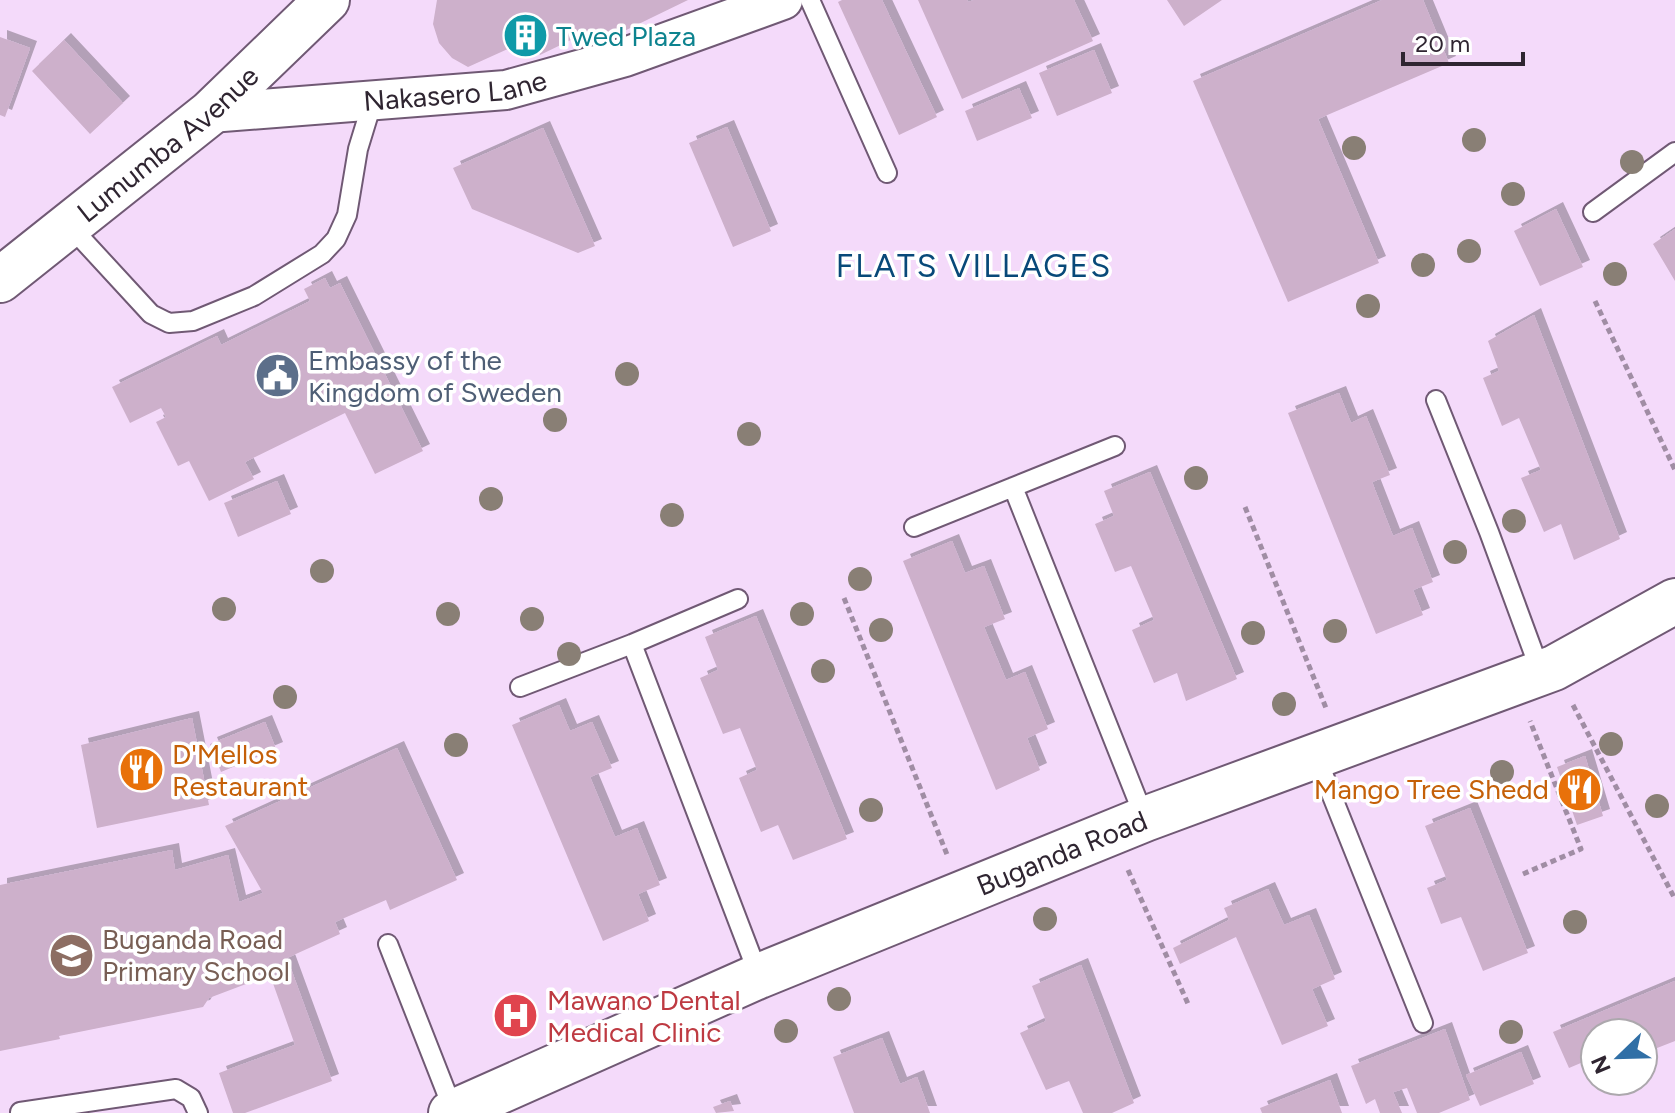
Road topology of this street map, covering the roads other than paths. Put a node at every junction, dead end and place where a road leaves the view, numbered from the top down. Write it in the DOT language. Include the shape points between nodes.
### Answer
graph roads {
  1 [pos="327,0"];
  2 [pos="783,0"];
  3 [pos="810,0"];
  4 [pos="373,100"];
  5 [pos="210,113"];
  6 [pos="1675,152"];
  7 [pos="887,173"];
  8 [pos="1593,212"];
  9 [pos="69,225"];
  10 [pos="0,280"];
  11 [pos="1436,400"];
  12 [pos="1115,446"];
  13 [pos="1013,487"];
  14 [pos="914,527"];
  15 [pos="738,599"];
  16 [pos="1675,601"];
  17 [pos="632,644"];
  18 [pos="1537,675"];
  19 [pos="520,687"];
  20 [pos="1328,751"];
  21 [pos="1128,826"];
  22 [pos="388,944"];
  23 [pos="759,976"];
  24 [pos="1423,1023"];
  25 [pos="20,1112"];
  26 [pos="452,1112"];
  27 [pos="198,1113"];
  1 -- 5 [label="main road, Lumumba Avenue"];
  2 -- 4 [label="street, Nakasero Lane" via="625,57 506,90"];
  3 -- 7 [label="lane"];
  4 -- 5 [label="street, Nakasero Lane"];
  4 -- 9 [label="lane" via="347,215 336,239 322,254 254,296 193,321 169,323 151,314"];
  5 -- 9 [label="main road, Lumumba Avenue"];
  6 -- 8 [label="lane"];
  9 -- 10 [label="main road, Lumumba Avenue"];
  11 -- 18 [label="lane" via="1489,532"];
  12 -- 13 [label="lane"];
  13 -- 14 [label="lane"];
  13 -- 21 [label="lane"];
  15 -- 17 [label="lane"];
  16 -- 18 [label="main road, Buganda Road"];
  17 -- 19 [label="lane"];
  17 -- 23 [label="lane"];
  18 -- 20 [label="main road, Buganda Road"];
  20 -- 21 [label="main road, Buganda Road"];
  20 -- 24 [label="lane"];
  21 -- 23 [label="main road, Buganda Road"];
  22 -- 26 [label="lane"];
  23 -- 26 [label="main road, Buganda Road"];
  25 -- 27 [label="lane" via="176,1089 191,1098"];
}
